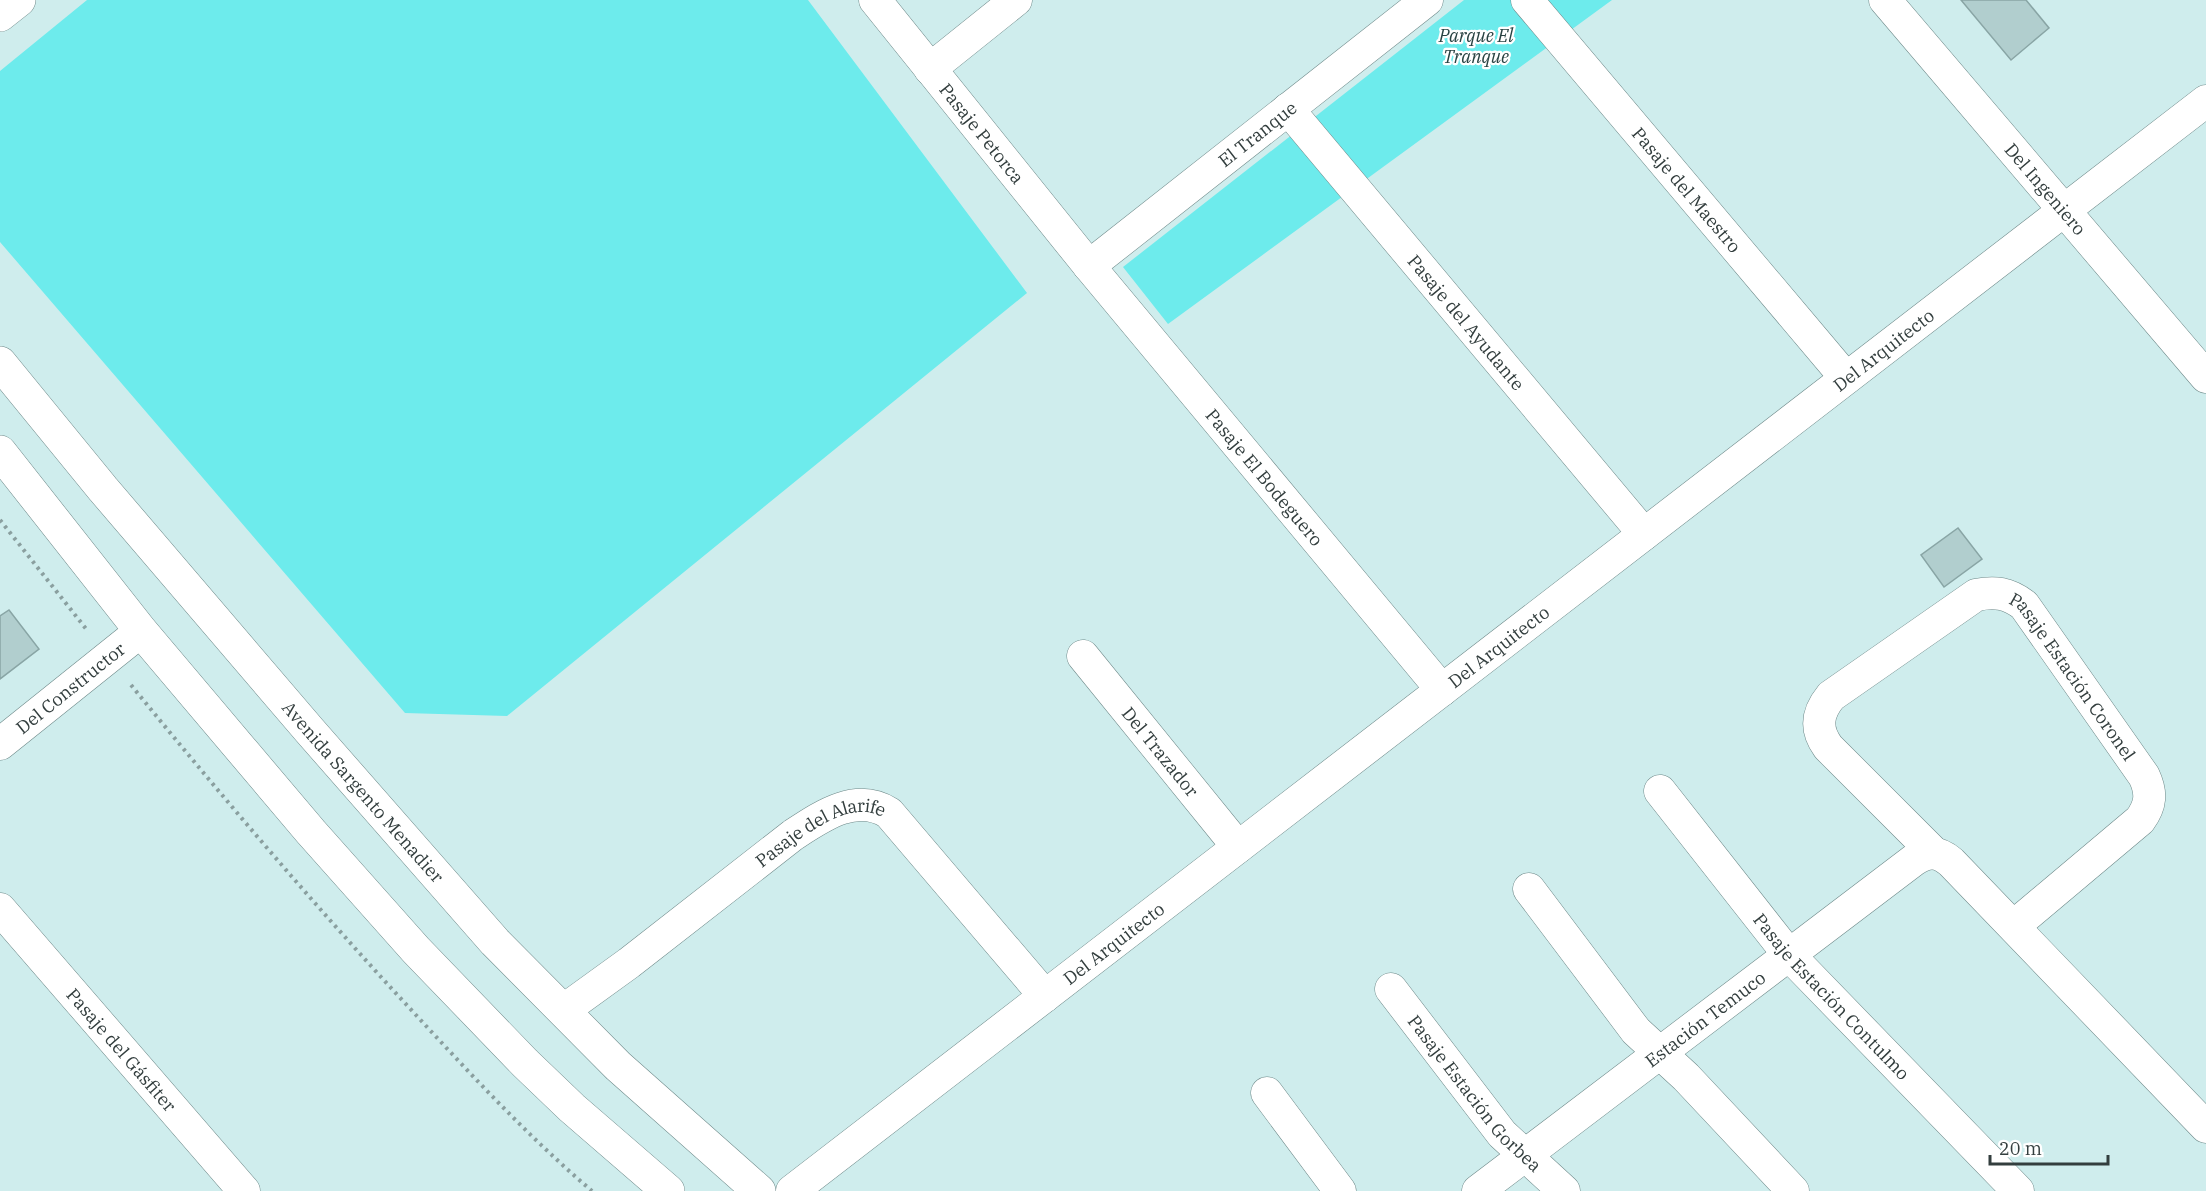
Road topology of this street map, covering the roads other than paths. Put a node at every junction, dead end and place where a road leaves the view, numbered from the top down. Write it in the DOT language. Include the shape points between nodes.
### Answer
graph roads {
  1 [pos="19,0"];
  2 [pos="875,0"];
  3 [pos="1016,0"];
  4 [pos="1427,0"];
  5 [pos="1527,0"];
  6 [pos="1885,0"];
  7 [pos="0,15"];
  8 [pos="930,69"];
  9 [pos="2206,101"];
  10 [pos="1288,109"];
  11 [pos="2064,210"];
  12 [pos="1089,266"];
  13 [pos="0,363"];
  14 [pos="2206,377"];
  15 [pos="1846,378"];
  16 [pos="0,452"];
  17 [pos="1644,534"];
  18 [pos="141,631"];
  19 [pos="1083,656"];
  20 [pos="1442,690"];
  21 [pos="0,744"];
  22 [pos="1660,791"];
  23 [pos="1238,846"];
  24 [pos="1933,852"];
  25 [pos="1529,889"];
  26 [pos="0,909"];
  27 [pos="2014,926"];
  28 [pos="1789,955"];
  29 [pos="1391,989"];
  30 [pos="1045,996"];
  31 [pos="564,1010"];
  32 [pos="1660,1053"];
  33 [pos="1267,1093"];
  34 [pos="2206,1127"];
  35 [pos="1526,1155"];
  36 [pos="244,1191"];
  37 [pos="668,1191"];
  38 [pos="759,1191"];
  39 [pos="792,1191"];
  40 [pos="1340,1191"];
  41 [pos="1479,1191"];
  42 [pos="1564,1191"];
  43 [pos="1793,1191"];
  44 [pos="2018,1191"];
  1 -- 7 [label="street"];
  2 -- 8 [label="street, Pasaje Petorca"];
  3 -- 8 [label="street"];
  4 -- 10 [label="street, El Tranque"];
  5 -- 15 [label="street, Pasaje del Maestro"];
  6 -- 11 [label="street, Del Ingeniero"];
  8 -- 12 [label="street, Pasaje Petorca"];
  9 -- 11 [label="street, Del Arquitecto"];
  10 -- 12 [label="street, El Tranque"];
  10 -- 17 [label="street, Pasaje del Ayudante"];
  11 -- 14 [label="street, Del Ingeniero"];
  11 -- 15 [label="street, Del Arquitecto"];
  12 -- 20 [label="street, Pasaje El Bodeguero"];
  13 -- 31 [label="street, Avenida Sargento Menadier" via="324,748 495,942"];
  15 -- 17 [label="street, Del Arquitecto"];
  16 -- 18 [label="street"];
  17 -- 20 [label="street, Del Arquitecto"];
  18 -- 21 [label="street, Del Constructor"];
  18 -- 37 [label="street" via="311,832 432,967 548,1086"];
  19 -- 23 [label="street, Del Trazador"];
  20 -- 23 [label="street, Del Arquitecto"];
  22 -- 28 [label="street, Pasaje Estación Contulmo"];
  23 -- 30 [label="street, Del Arquitecto"];
  24 -- 27 [label="street" via="1951,862"];
  24 -- 27 [label="street, Pasaje Estación Coronel" via="1828,747 1821,738 1819,715 1830,696 1976,595 2004,594 2024,605 2150,789 2150,802 2140,820"];
  24 -- 28 [label="street, Estación Temuco" via="1923,854"];
  25 -- 32 [label="street" via="1636,1031"];
  26 -- 36 [label="street, Pasaje del Gásfiter"];
  27 -- 34 [label="street"];
  28 -- 32 [label="street, Estación Temuco"];
  28 -- 44 [label="street, Pasaje Estación Contulmo"];
  29 -- 35 [label="street, Pasaje Estación Gorbea" via="1502,1134"];
  30 -- 31 [label="street, Pasaje del Alarife" via="890,813 870,804 859,804 844,807 793,835"];
  30 -- 39 [label="street, Del Arquitecto"];
  31 -- 38 [label="street, Avenida Sargento Menadier" via="635,1081"];
  32 -- 35 [label="street, Estación Temuco"];
  32 -- 43 [label="street"];
  33 -- 40 [label="street"];
  35 -- 41 [label="street, Estación Temuco"];
  35 -- 42 [label="street, Pasaje Estación Gorbea"];
}
